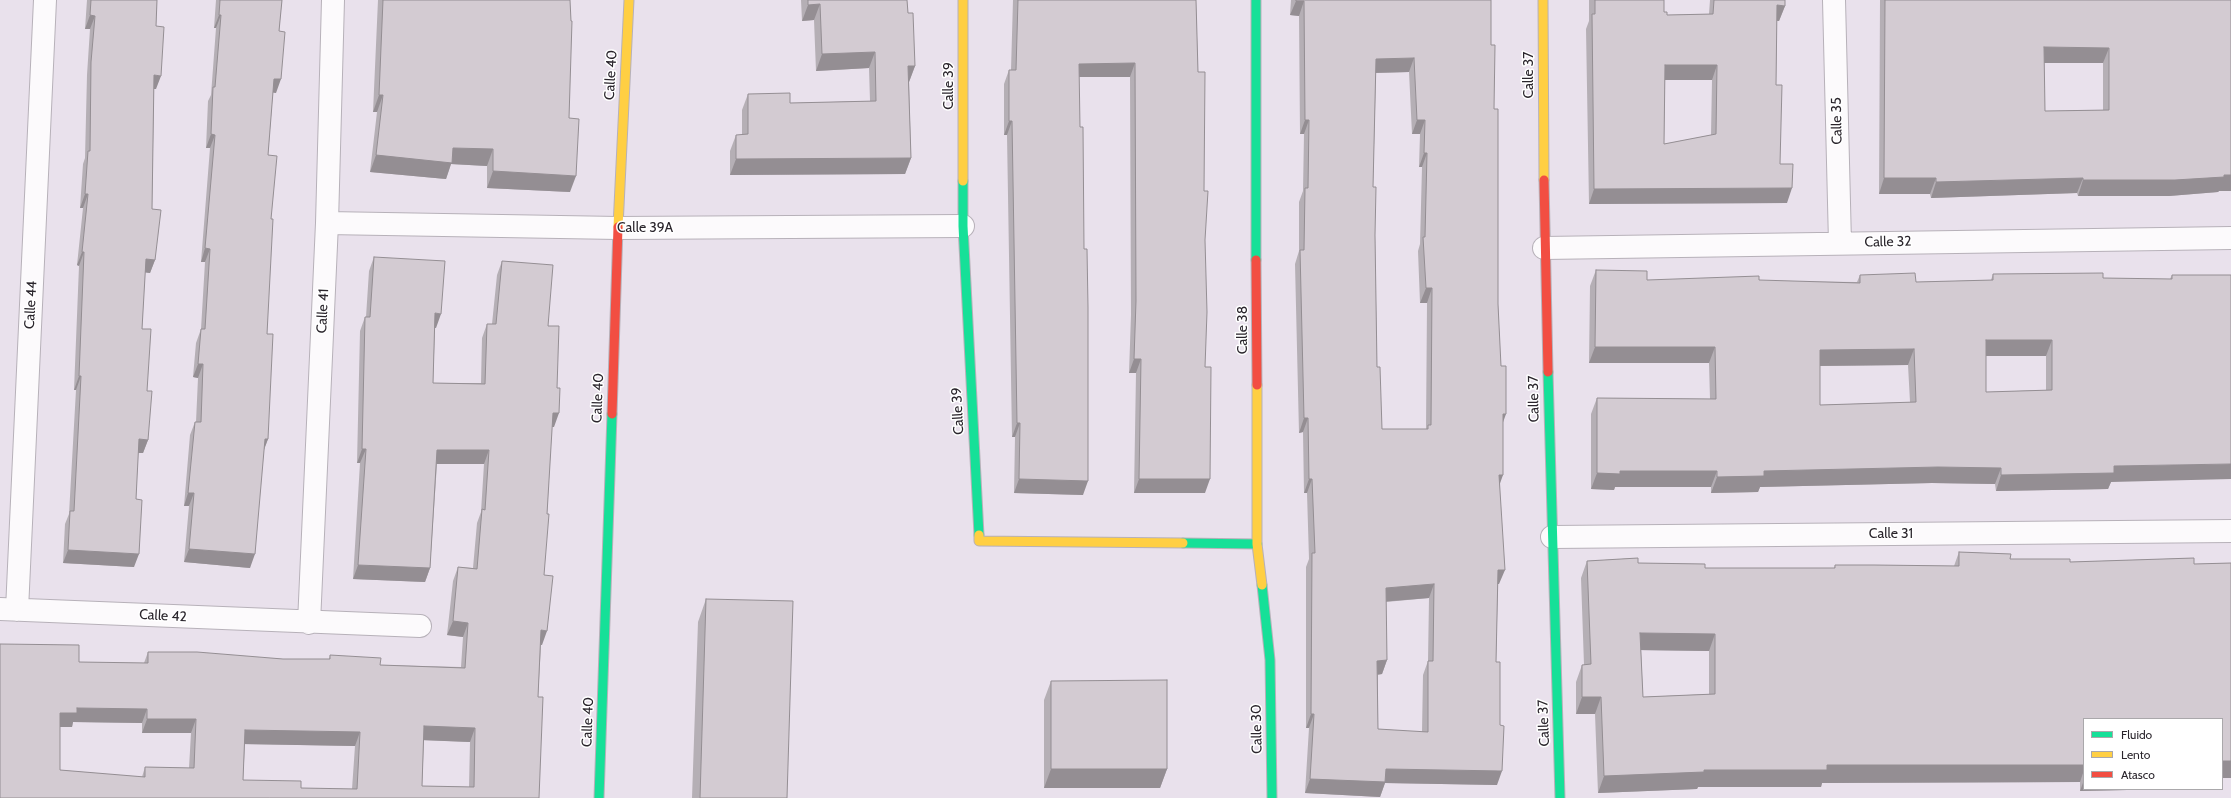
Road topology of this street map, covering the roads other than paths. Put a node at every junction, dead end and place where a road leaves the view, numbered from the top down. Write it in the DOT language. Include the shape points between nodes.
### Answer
graph roads {
  1 [pos="45,0"];
  2 [pos="333,0"];
  3 [pos="629,0"];
  4 [pos="963,0"];
  5 [pos="1256,0"];
  6 [pos="1543,0"];
  7 [pos="1834,0"];
  8 [pos="327,223"];
  9 [pos="963,226"];
  10 [pos="618,228"];
  11 [pos="2231,238"];
  12 [pos="1840,243"];
  13 [pos="1544,248"];
  14 [pos="2231,531"];
  15 [pos="1552,537"];
  16 [pos="1257,544"];
  17 [pos="8,609"];
  18 [pos="309,622"];
  19 [pos="420,626"];
  20 [pos="1270,660"];
  21 [pos="599,798"];
  22 [pos="1272,798"];
  23 [pos="1560,798"];
  1 -- 17 [label="street, Calle 44"];
  2 -- 8 [label="street, Calle 41"];
  3 -- 10 [label="street, Calle 40"];
  4 -- 9 [label="street, Calle 39"];
  5 -- 16 [label="street, Calle 38"];
  6 -- 13 [label="street, Calle 37"];
  7 -- 12 [label="street, Calle 35"];
  8 -- 10 [label="street, Calle 39A"];
  8 -- 18 [label="street, Calle 41"];
  9 -- 10 [label="street, Calle 39A"];
  9 -- 16 [label="street, Calle 39" via="979,541"];
  10 -- 21 [label="street, Calle 40"];
  11 -- 12 [label="street, Calle 32"];
  12 -- 13 [label="street, Calle 32"];
  13 -- 15 [label="street, Calle 37"];
  14 -- 15 [label="street, Calle 31"];
  15 -- 23 [label="street, Calle 37"];
  16 -- 20 [label="street, Calle 38"];
  17 -- 18 [label="street, Calle 42"];
  18 -- 19 [label="street, Calle 42"];
  20 -- 22 [label="street, Calle 30"];
}
